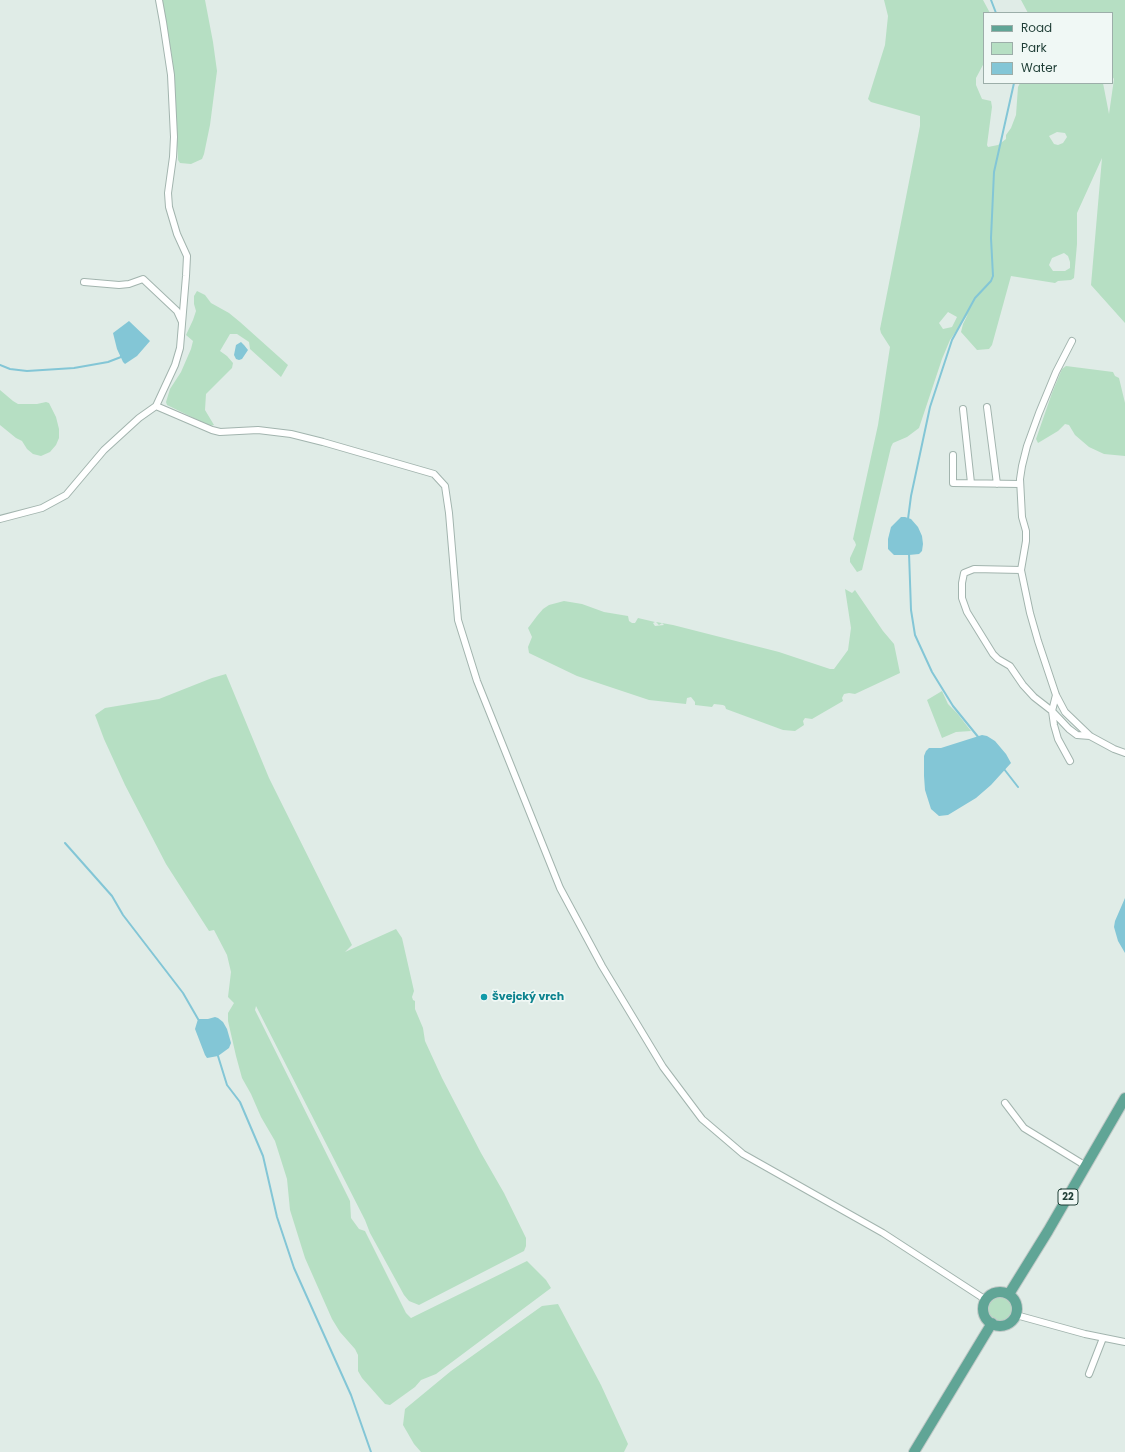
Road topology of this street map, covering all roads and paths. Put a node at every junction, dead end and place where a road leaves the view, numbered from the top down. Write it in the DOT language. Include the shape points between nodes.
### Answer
graph roads {
  1 [pos="159,0"];
  2 [pos="84,282"];
  3 [pos="183,323"];
  4 [pos="1072,341"];
  5 [pos="156,406"];
  6 [pos="987,407"];
  7 [pos="963,409"];
  8 [pos="952,455"];
  9 [pos="971,483"];
  10 [pos="997,484"];
  11 [pos="1020,484"];
  12 [pos="0,518"];
  13 [pos="1021,570"];
  14 [pos="1056,695"];
  15 [pos="1052,711"];
  16 [pos="1090,736"];
  17 [pos="1125,753"];
  18 [pos="1070,761"];
  19 [pos="1125,1098"];
  20 [pos="1005,1103"];
  21 [pos="1086,1166"];
  22 [pos="1009,1294"];
  23 [pos="986,1300"];
  24 [pos="1016,1315"];
  25 [pos="992,1323"];
  26 [pos="1103,1338"];
  27 [pos="1125,1342"];
  28 [pos="1090,1374"];
  29 [pos="914,1452"];
  1 -- 3 [label="street" via="171,75 174,137 169,207 186,256"];
  2 -- 3 [label="street" via="119,285 143,279 177,311"];
  3 -- 5 [label="street" via="175,365"];
  4 -- 11 [label="street" via="1035,423 1027,446"];
  5 -- 12 [label="street" via="104,450 66,495 42,508"];
  5 -- 23 [label="street" via="216,431 258,430 291,434 434,474 440,479 445,486 447,499 458,620 477,681 560,888 602,966 663,1067 702,1119 743,1154 884,1233"];
  6 -- 10 [label="street"];
  7 -- 9 [label="street"];
  8 -- 9 [label="street" via="953,483"];
  9 -- 10 [label="street"];
  10 -- 11 [label="street"];
  11 -- 13 [label="street" via="1022,517 1026,531"];
  13 -- 14 [label="street" via="1030,613"];
  13 -- 15 [label="street" via="968,570 964,573 962,598 967,612 993,654 1010,666 1030,693"];
  14 -- 15 [label="street"];
  14 -- 16 [label="street" via="1065,712"];
  15 -- 16 [label="street" via="1077,735"];
  15 -- 18 [label="street" via="1058,739"];
  16 -- 17 [label="street"];
  19 -- 21 [label="main road, 22"];
  20 -- 21 [label="street" via="1024,1128"];
  21 -- 22 [label="main road, 22"];
  22 -- 23 [label="main road" via="998,1292"];
  22 -- 24 [label="main road" via="1017,1305"];
  23 -- 25 [label="main road" via="984,1314"];
  24 -- 25 [label="main road" via="1006,1325 998,1326"];
  24 -- 26 [label="street"];
  25 -- 29 [label="main road"];
  26 -- 27 [label="street"];
  26 -- 28 [label="street"];
}
